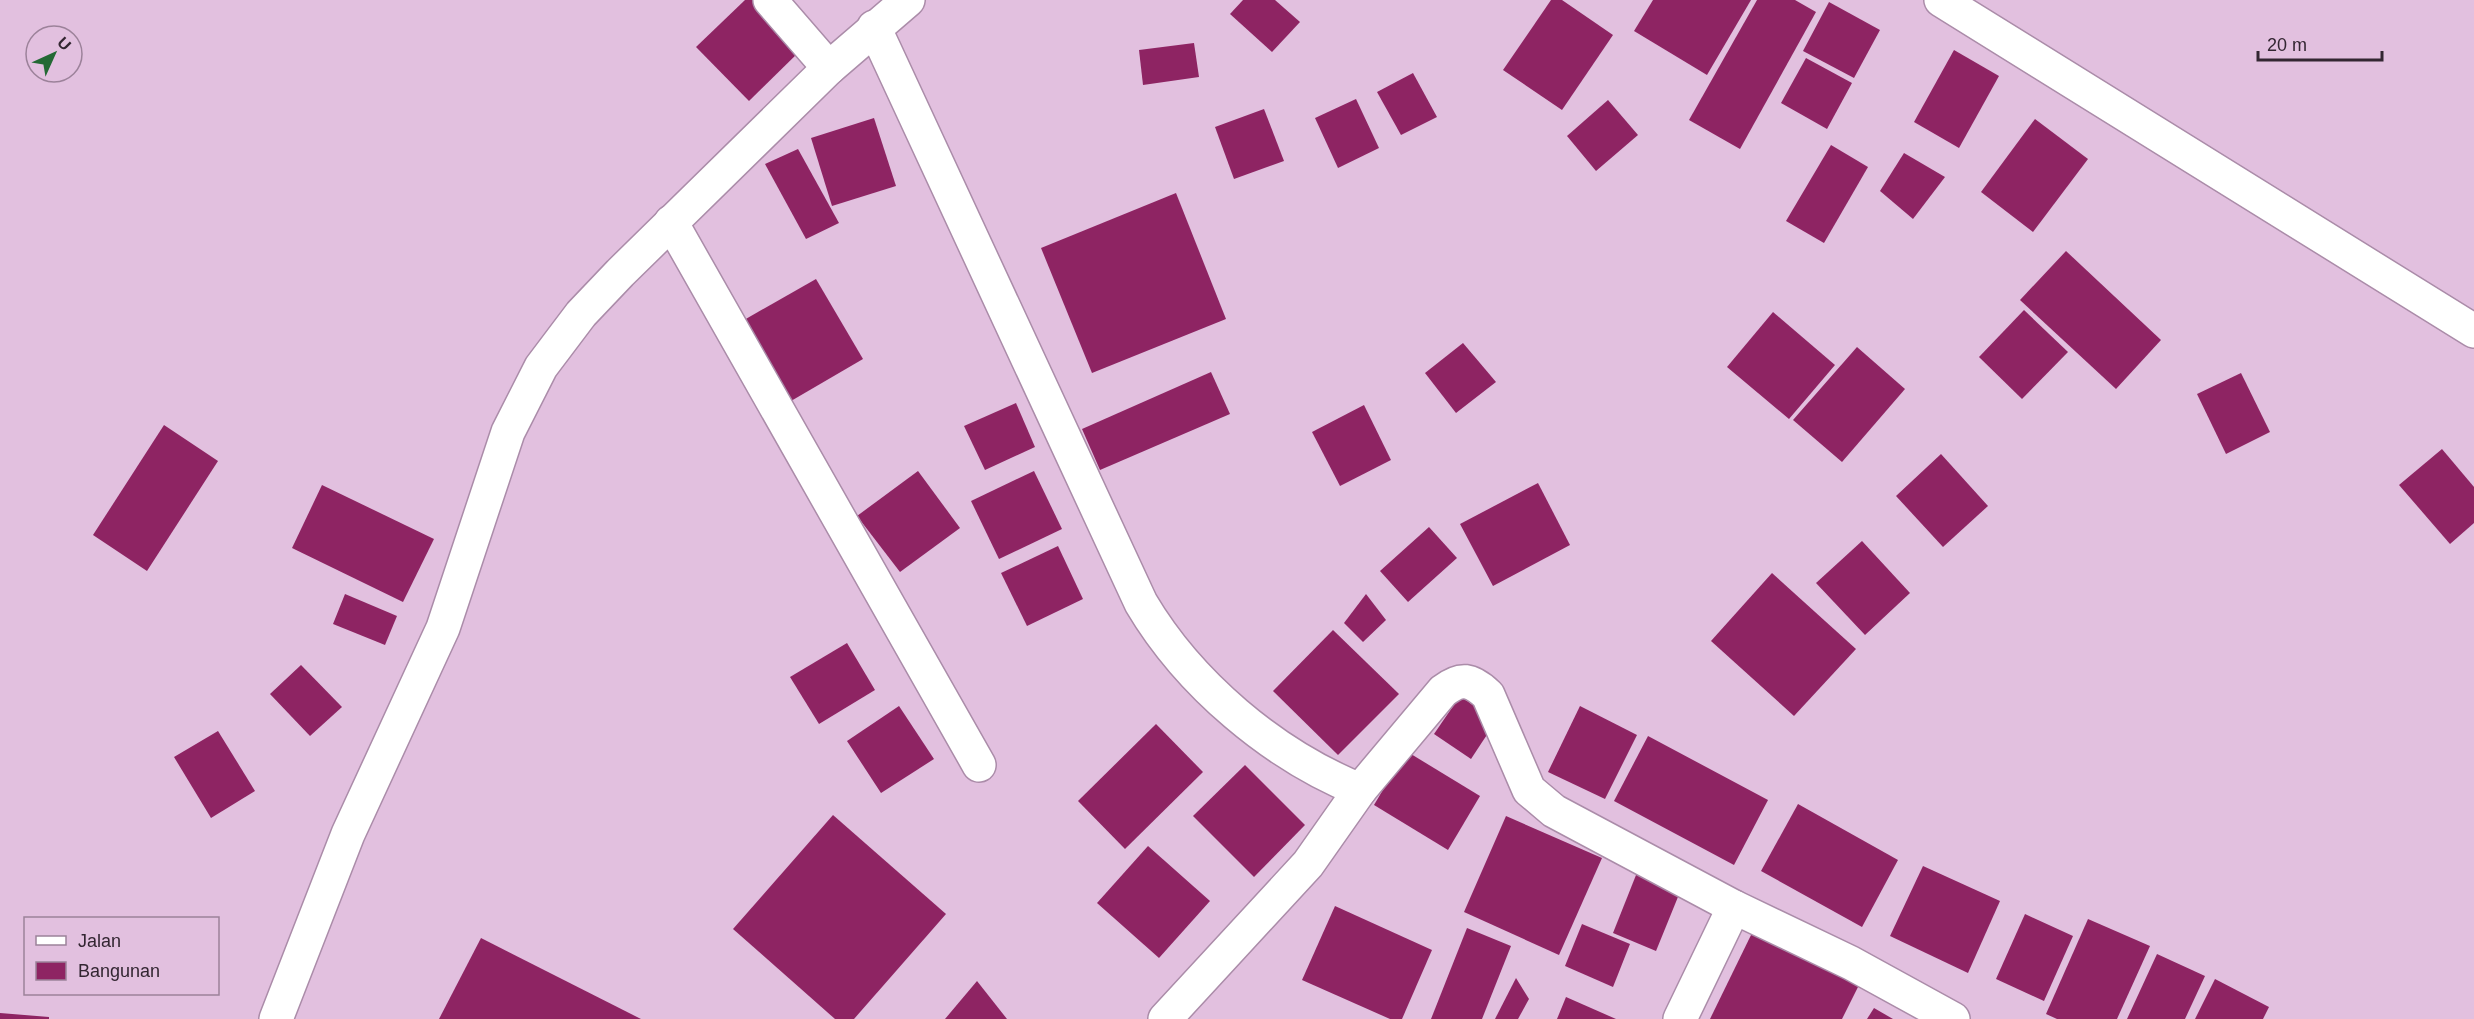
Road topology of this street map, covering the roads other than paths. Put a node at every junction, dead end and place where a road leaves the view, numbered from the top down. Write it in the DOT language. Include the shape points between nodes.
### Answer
graph roads {
  1 [pos="770,0"];
  2 [pos="909,0"];
  3 [pos="1941,0"];
  4 [pos="874,27"];
  5 [pos="829,68"];
  6 [pos="671,222"];
  7 [pos="2474,331"];
  8 [pos="979,765"];
  9 [pos="1360,790"];
  10 [pos="1734,907"];
  11 [pos="276,1019"];
  12 [pos="1165,1019"];
  13 [pos="1680,1019"];
  14 [pos="1953,1019"];
  1 -- 5 [label="street"];
  2 -- 4 [label="street"];
  3 -- 7 [label="street"];
  4 -- 5 [label="street"];
  4 -- 9 [label="street" via="1158,632 1210,690 1274,744 1324,776"];
  5 -- 6 [label="street"];
  6 -- 8 [label="street"];
  6 -- 11 [label="street" via="581,314 541,367 507,432 443,628 348,834"];
  9 -- 10 [label="street" via="1443,691 1455,681 1464,681 1479,686 1488,695 1529,790 1540,802"];
  9 -- 12 [label="street" via="1296,878"];
  10 -- 13 [label="street"];
  10 -- 14 [label="street" via="1851,963"];
}
